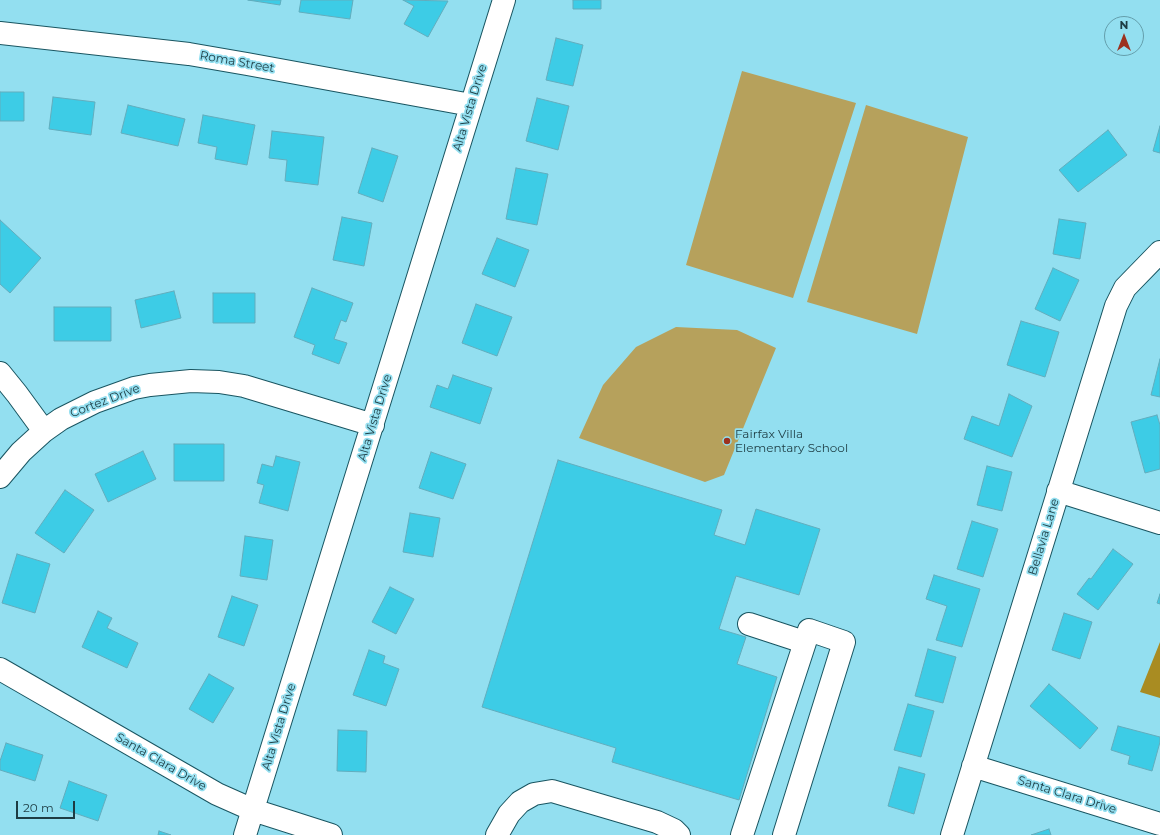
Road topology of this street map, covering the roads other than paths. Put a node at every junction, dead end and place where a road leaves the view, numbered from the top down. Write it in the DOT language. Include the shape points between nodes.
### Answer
graph roads {
  1 [pos="504,0"];
  2 [pos="0,33"];
  3 [pos="471,105"];
  4 [pos="1160,252"];
  5 [pos="0,373"];
  6 [pos="373,424"];
  7 [pos="44,431"];
  8 [pos="0,477"];
  9 [pos="1058,491"];
  10 [pos="1160,523"];
  11 [pos="749,624"];
  12 [pos="804,642"];
  13 [pos="0,669"];
  14 [pos="974,766"];
  15 [pos="253,810"];
  16 [pos="1160,824"];
  17 [pos="245,835"];
  18 [pos="331,835"];
  19 [pos="497,835"];
  20 [pos="679,835"];
  21 [pos="742,835"];
  22 [pos="784,835"];
  23 [pos="952,835"];
  1 -- 3 [label="street, Alta Vista Drive"];
  2 -- 3 [label="street, Roma Street" via="196,55"];
  3 -- 6 [label="street, Alta Vista Drive"];
  4 -- 9 [label="street, Bellavia Lane" via="1125,288 1116,306"];
  5 -- 7 [label="street"];
  6 -- 7 [label="street, Cortez Drive" via="244,386 191,381 134,388 88,406 61,419"];
  6 -- 15 [label="street, Alta Vista Drive"];
  7 -- 8 [label="street, Cortez Drive" via="21,452"];
  9 -- 10 [label="street"];
  9 -- 14 [label="street, Bellavia Lane"];
  11 -- 12 [label="street"];
  12 -- 21 [label="street"];
  12 -- 22 [label="street" via="809,630 844,642"];
  13 -- 15 [label="street, Santa Clara Drive" via="217,794"];
  14 -- 16 [label="street, Santa Clara Drive"];
  14 -- 23 [label="street, Bellavia Lane"];
  15 -- 17 [label="street, Alta Vista Drive"];
  15 -- 18 [label="street, Santa Clara Drive"];
  19 -- 20 [label="street" via="509,814 520,802 534,794 552,791 657,822"];
}
